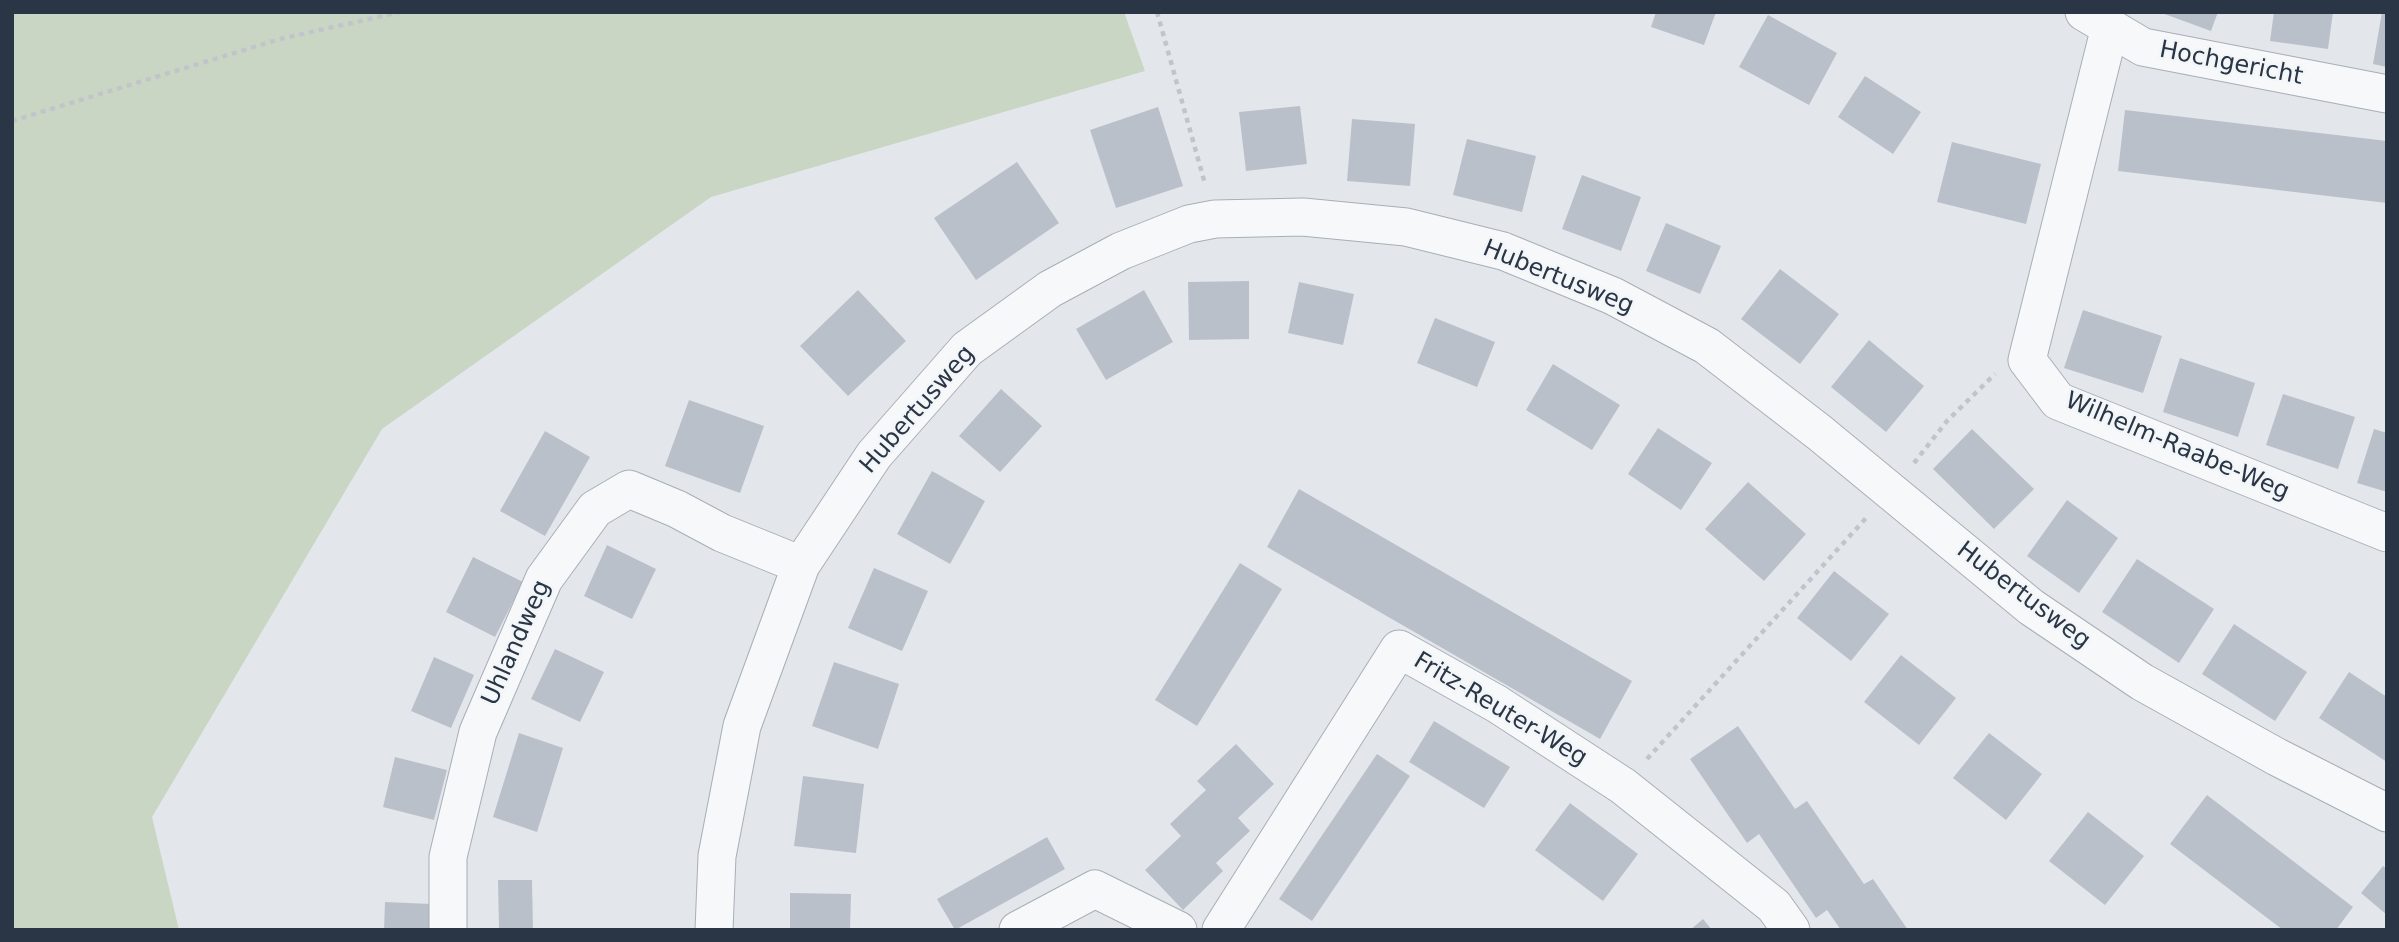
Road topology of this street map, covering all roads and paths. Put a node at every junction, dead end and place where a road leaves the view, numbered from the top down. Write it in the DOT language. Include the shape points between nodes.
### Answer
graph roads {
  1 [pos="400,12"];
  2 [pos="1157,12"];
  3 [pos="2097,20"];
  4 [pos="2387,94"];
  5 [pos="12,121"];
  6 [pos="1215,219"];
  7 [pos="1993,374"];
  8 [pos="1890,492"];
  9 [pos="2387,533"];
  10 [pos="801,565"];
  11 [pos="1623,786"];
  12 [pos="2387,813"];
  13 [pos="448,930"];
  14 [pos="714,930"];
  15 [pos="1018,930"];
  16 [pos="1178,930"];
  17 [pos="1221,930"];
  18 [pos="1791,930"];
  1 -- 5 [label="path" via="280,39"];
  2 -- 6 [label="path"];
  3 -- 4 [label="street, Hochgericht" via="2143,47"];
  3 -- 9 [label="street, Wilhelm-Raabe-Weg" via="2027,360 2058,401"];
  6 -- 8 [label="street, Hubertusweg" via="1303,217 1406,227 1503,251 1614,296 1707,346"];
  6 -- 10 [label="street, Hubertusweg" via="1189,224 1121,251 1050,289 967,349 874,455"];
  7 -- 8 [label="path" via="1947,421"];
  8 -- 11 [label="path"];
  8 -- 12 [label="street, Hubertusweg" via="2031,607 2142,682"];
  10 -- 13 [label="street, Uhlandweg" via="629,489 595,509 544,579 478,732 447,857"];
  10 -- 14 [label="street, Hubertusweg" via="742,726 717,856"];
  11 -- 17 [label="street, Fritz-Reuter-Weg" via="1497,704 1399,649"];
  11 -- 18 [label="street, Fritz-Reuter-Weg" via="1774,906"];
  15 -- 16 [label="street" via="1095,889"];
}
